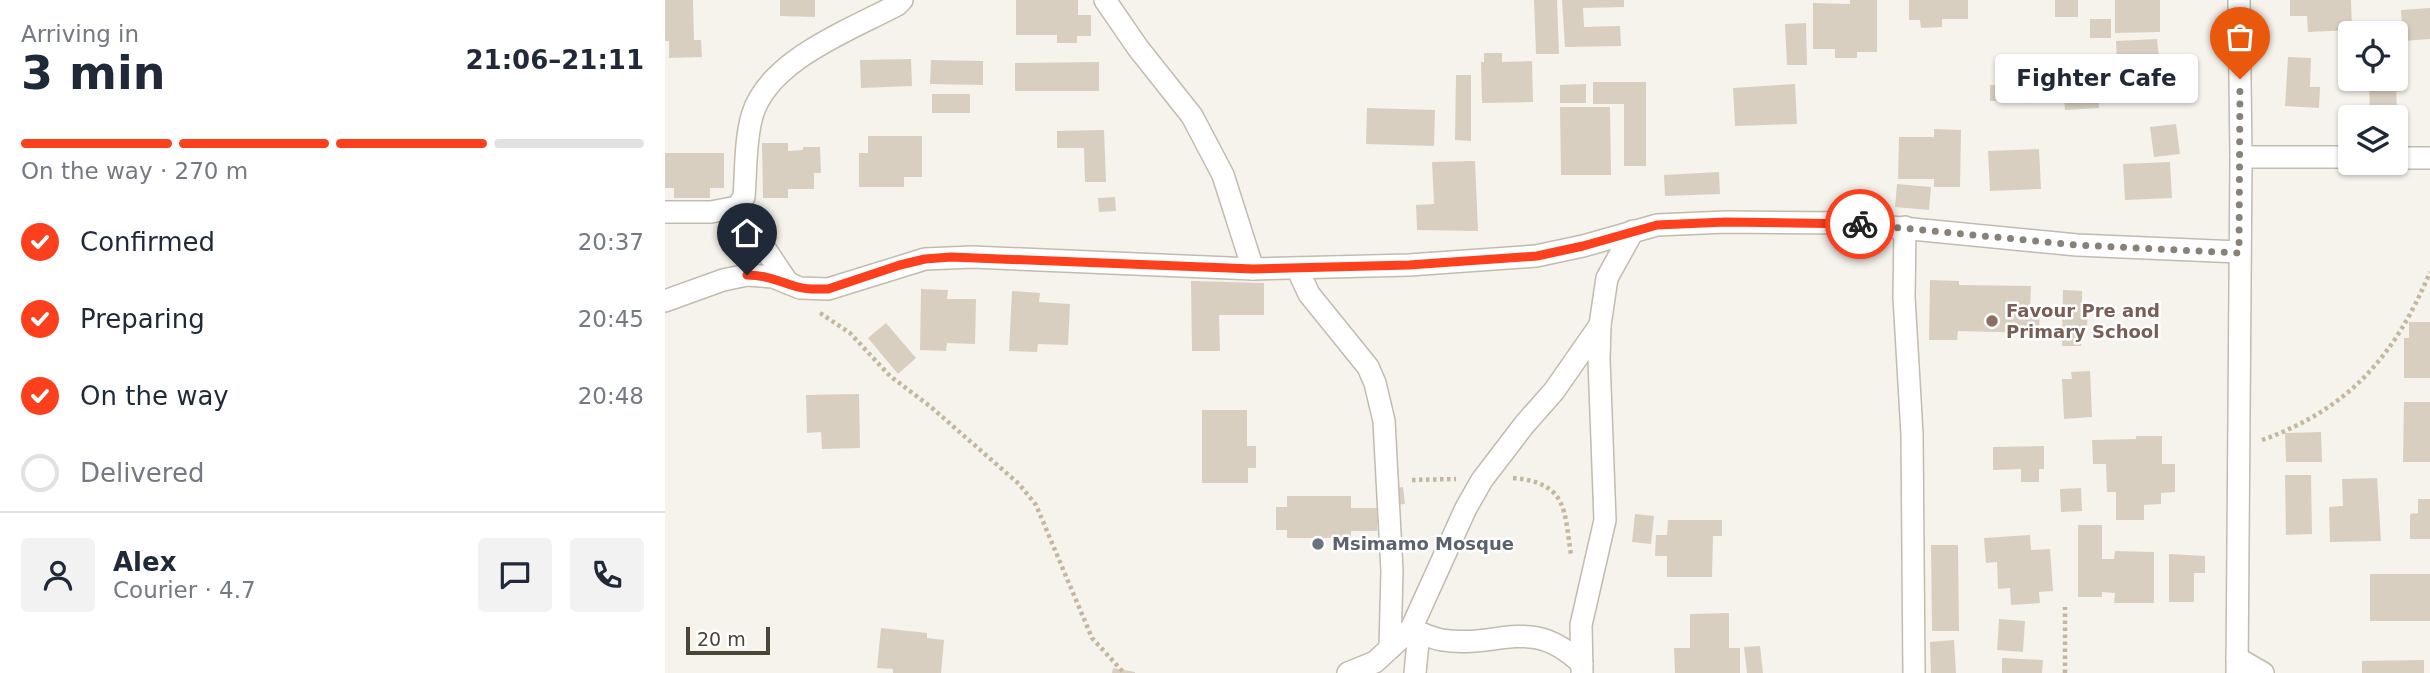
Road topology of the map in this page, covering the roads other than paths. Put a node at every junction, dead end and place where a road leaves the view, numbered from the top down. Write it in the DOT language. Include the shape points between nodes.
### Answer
graph roads {
  1 [pos="901,0"];
  2 [pos="1105,0"];
  3 [pos="2239,0"];
  4 [pos="2241,157"];
  5 [pos="2338,158"];
  6 [pos="2408,158"];
  7 [pos="2430,158"];
  8 [pos="737,207"];
  9 [pos="665,212"];
  10 [pos="1905,227"];
  11 [pos="1633,230"];
  12 [pos="2239,253"];
  13 [pos="1297,268"];
  14 [pos="1253,269"];
  15 [pos="794,285"];
  16 [pos="665,301"];
  17 [pos="1600,325"];
  18 [pos="1415,630"];
  19 [pos="1390,648"];
  20 [pos="2237,666"];
  21 [pos="1582,669"];
  22 [pos="1348,673"];
  23 [pos="1415,673"];
  24 [pos="1915,673"];
  25 [pos="2263,673"];
  1 -- 8 [label="street" via="807,52 762,91 752,117 744,197"];
  2 -- 14 [label="street" via="1198,126 1223,175"];
  3 -- 4 [label="street"];
  4 -- 5 [label="street"];
  4 -- 12 [label="street"];
  6 -- 7 [label="street"];
  8 -- 9 [label="street"];
  8 -- 15 [label="street"];
  10 -- 11 [label="street" via="1726,222"];
  10 -- 12 [label="street" via="2077,245"];
  10 -- 24 [label="street"];
  11 -- 13 [label="street" via="1537,256"];
  11 -- 17 [label="street" via="1607,278"];
  12 -- 20 [label="street"];
  13 -- 14 [label="street"];
  13 -- 19 [label="street" via="1310,295 1368,367 1384,421 1392,571"];
  14 -- 15 [label="street" via="951,257 900,265 828,289"];
  15 -- 16 [label="street" via="747,275"];
  17 -- 18 [label="street" via="1482,480"];
  17 -- 21 [label="street" via="1605,520 1581,625"];
  18 -- 19 [label="street"];
  18 -- 21 [label="street" via="1441,640 1535,636 1571,654"];
  18 -- 23 [label="street"];
  19 -- 22 [label="street" via="1375,662"];
  20 -- 25 [label="street"];
}
